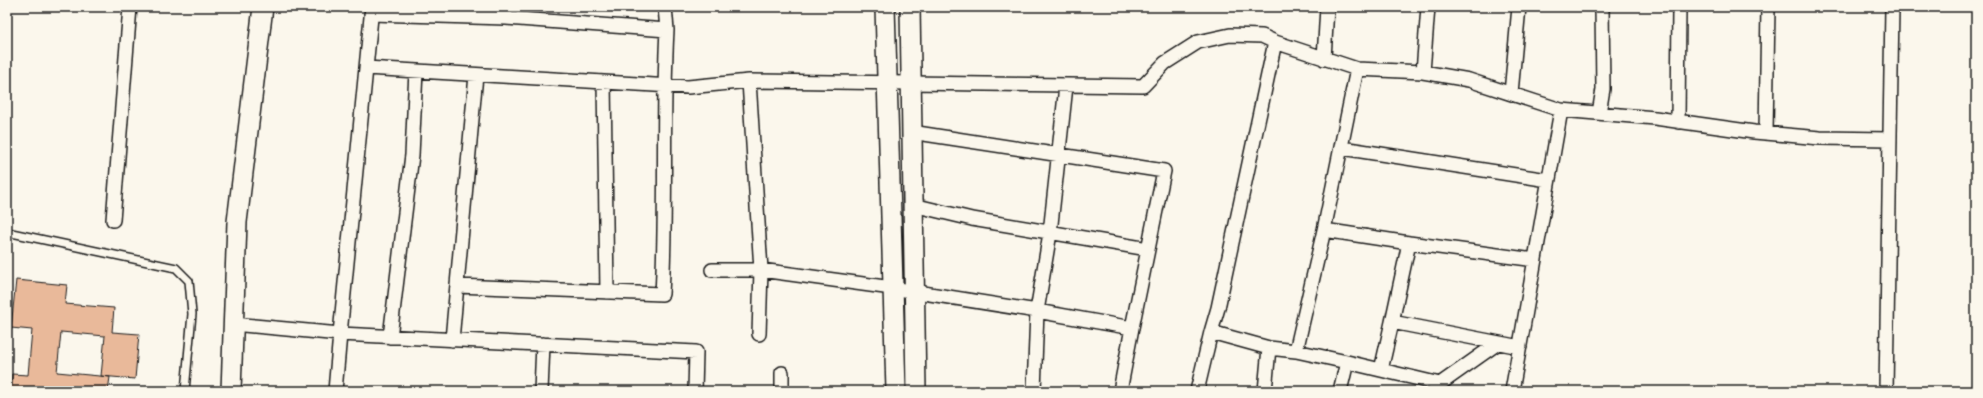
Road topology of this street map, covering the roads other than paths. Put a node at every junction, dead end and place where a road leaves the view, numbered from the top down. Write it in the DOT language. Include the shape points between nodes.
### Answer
graph roads {
  1 [pos="130,7"];
  2 [pos="262,7"];
  3 [pos="665,7"];
  4 [pos="885,7"];
  5 [pos="910,7"];
  6 [pos="1327,7"];
  7 [pos="1428,7"];
  8 [pos="1519,7"];
  9 [pos="1602,7"];
  10 [pos="1679,7"];
  11 [pos="1768,7"];
  12 [pos="1892,7"];
  13 [pos="371,11"];
  14 [pos="667,30"];
  15 [pos="1275,42"];
  16 [pos="1324,59"];
  17 [pos="366,68"];
  18 [pos="1357,69"];
  19 [pos="416,71"];
  20 [pos="1422,72"];
  21 [pos="476,75"];
  22 [pos="749,81"];
  23 [pos="886,81"];
  24 [pos="604,82"];
  25 [pos="911,82"];
  26 [pos="664,86"];
  27 [pos="1066,86"];
  28 [pos="1511,93"];
  29 [pos="1560,110"];
  30 [pos="1599,113"];
  31 [pos="1678,122"];
  32 [pos="911,132"];
  33 [pos="1766,133"];
  34 [pos="1889,139"];
  35 [pos="1342,148"];
  36 [pos="1058,155"];
  37 [pos="1548,180"];
  38 [pos="912,206"];
  39 [pos="113,220"];
  40 [pos="1324,230"];
  41 [pos="7,232"];
  42 [pos="1050,233"];
  43 [pos="1409,243"];
  44 [pos="1148,249"];
  45 [pos="1535,260"];
  46 [pos="712,270"];
  47 [pos="761,270"];
  48 [pos="457,286"];
  49 [pos="892,288"];
  50 [pos="915,291"];
  51 [pos="607,292"];
  52 [pos="1037,310"];
  53 [pos="1392,322"];
  54 [pos="233,324"];
  55 [pos="1132,328"];
  56 [pos="1211,332"];
  57 [pos="340,334"];
  58 [pos="759,334"];
  59 [pos="390,337"];
  60 [pos="452,340"];
  61 [pos="1498,343"];
  62 [pos="543,344"];
  63 [pos="1520,347"];
  64 [pos="1269,348"];
  65 [pos="1296,351"];
  66 [pos="1347,362"];
  67 [pos="1381,370"];
  68 [pos="782,373"];
  69 [pos="1434,388"];
  70 [pos="185,391"];
  71 [pos="231,391"];
  72 [pos="336,391"];
  73 [pos="541,391"];
  74 [pos="695,391"];
  75 [pos="782,391"];
  76 [pos="896,391"];
  77 [pos="916,391"];
  78 [pos="1034,391"];
  79 [pos="1120,391"];
  80 [pos="1197,391"];
  81 [pos="1265,391"];
  82 [pos="1340,391"];
  83 [pos="1512,391"];
  84 [pos="1886,391"];
  1 -- 39 [label="street"];
  2 -- 54 [label="street" via="237,222"];
  3 -- 14 [label="street"];
  4 -- 23 [label="street"];
  5 -- 25 [label="street"];
  6 -- 16 [label="street"];
  7 -- 20 [label="street"];
  8 -- 28 [label="street"];
  9 -- 30 [label="street" via="1603,89"];
  10 -- 31 [label="street"];
  11 -- 33 [label="street"];
  12 -- 34 [label="street"];
  13 -- 14 [label="street"];
  13 -- 17 [label="street"];
  14 -- 26 [label="street"];
  15 -- 16 [label="street"];
  15 -- 27 [label="street" via="1262,36 1230,35 1198,42 1165,63 1143,86"];
  15 -- 56 [label="street"];
  16 -- 18 [label="street"];
  17 -- 19 [label="street"];
  17 -- 57 [label="street"];
  18 -- 20 [label="street"];
  18 -- 35 [label="street"];
  19 -- 21 [label="street"];
  19 -- 59 [label="street" via="412,155"];
  20 -- 28 [label="street" via="1470,80"];
  21 -- 24 [label="street"];
  21 -- 48 [label="street"];
  22 -- 23 [label="street"];
  22 -- 26 [label="street" via="688,88"];
  22 -- 47 [label="street"];
  23 -- 25 [label="street"];
  23 -- 49 [label="street"];
  24 -- 26 [label="street"];
  24 -- 51 [label="street"];
  25 -- 27 [label="street"];
  25 -- 32 [label="street"];
  26 -- 51 [label="street" via="665,228 662,294"];
  27 -- 36 [label="street"];
  28 -- 29 [label="street"];
  29 -- 30 [label="street"];
  29 -- 37 [label="street"];
  30 -- 31 [label="street"];
  31 -- 33 [label="street"];
  32 -- 36 [label="street"];
  32 -- 38 [label="street"];
  33 -- 34 [label="street" via="1820,138"];
  34 -- 84 [label="street"];
  35 -- 37 [label="street"];
  35 -- 40 [label="street"];
  36 -- 42 [label="street"];
  36 -- 44 [label="street" via="1164,171"];
  37 -- 45 [label="street"];
  38 -- 42 [label="street"];
  38 -- 50 [label="street"];
  40 -- 43 [label="street"];
  40 -- 65 [label="street"];
  41 -- 70 [label="lane" via="176,268 190,281 192,314"];
  42 -- 44 [label="street"];
  42 -- 52 [label="street"];
  43 -- 45 [label="street"];
  43 -- 53 [label="street"];
  44 -- 55 [label="street"];
  45 -- 63 [label="street"];
  46 -- 47 [label="street"];
  47 -- 49 [label="street"];
  47 -- 58 [label="street"];
  48 -- 51 [label="street"];
  48 -- 60 [label="street"];
  49 -- 50 [label="street"];
  49 -- 76 [label="street"];
  50 -- 52 [label="street"];
  50 -- 77 [label="street"];
  52 -- 55 [label="street"];
  52 -- 78 [label="street"];
  53 -- 61 [label="street"];
  53 -- 67 [label="street"];
  54 -- 57 [label="street"];
  54 -- 71 [label="street"];
  55 -- 79 [label="street"];
  56 -- 64 [label="street"];
  56 -- 80 [label="street"];
  57 -- 59 [label="street"];
  57 -- 72 [label="street"];
  59 -- 60 [label="street"];
  60 -- 62 [label="street"];
  61 -- 63 [label="street"];
  61 -- 69 [label="street"];
  62 -- 73 [label="street"];
  62 -- 74 [label="street" via="696,352"];
  63 -- 83 [label="street"];
  64 -- 65 [label="street"];
  64 -- 81 [label="street"];
  65 -- 66 [label="street"];
  66 -- 67 [label="street"];
  66 -- 82 [label="street"];
  67 -- 69 [label="street"];
  68 -- 75 [label="street"];
}
